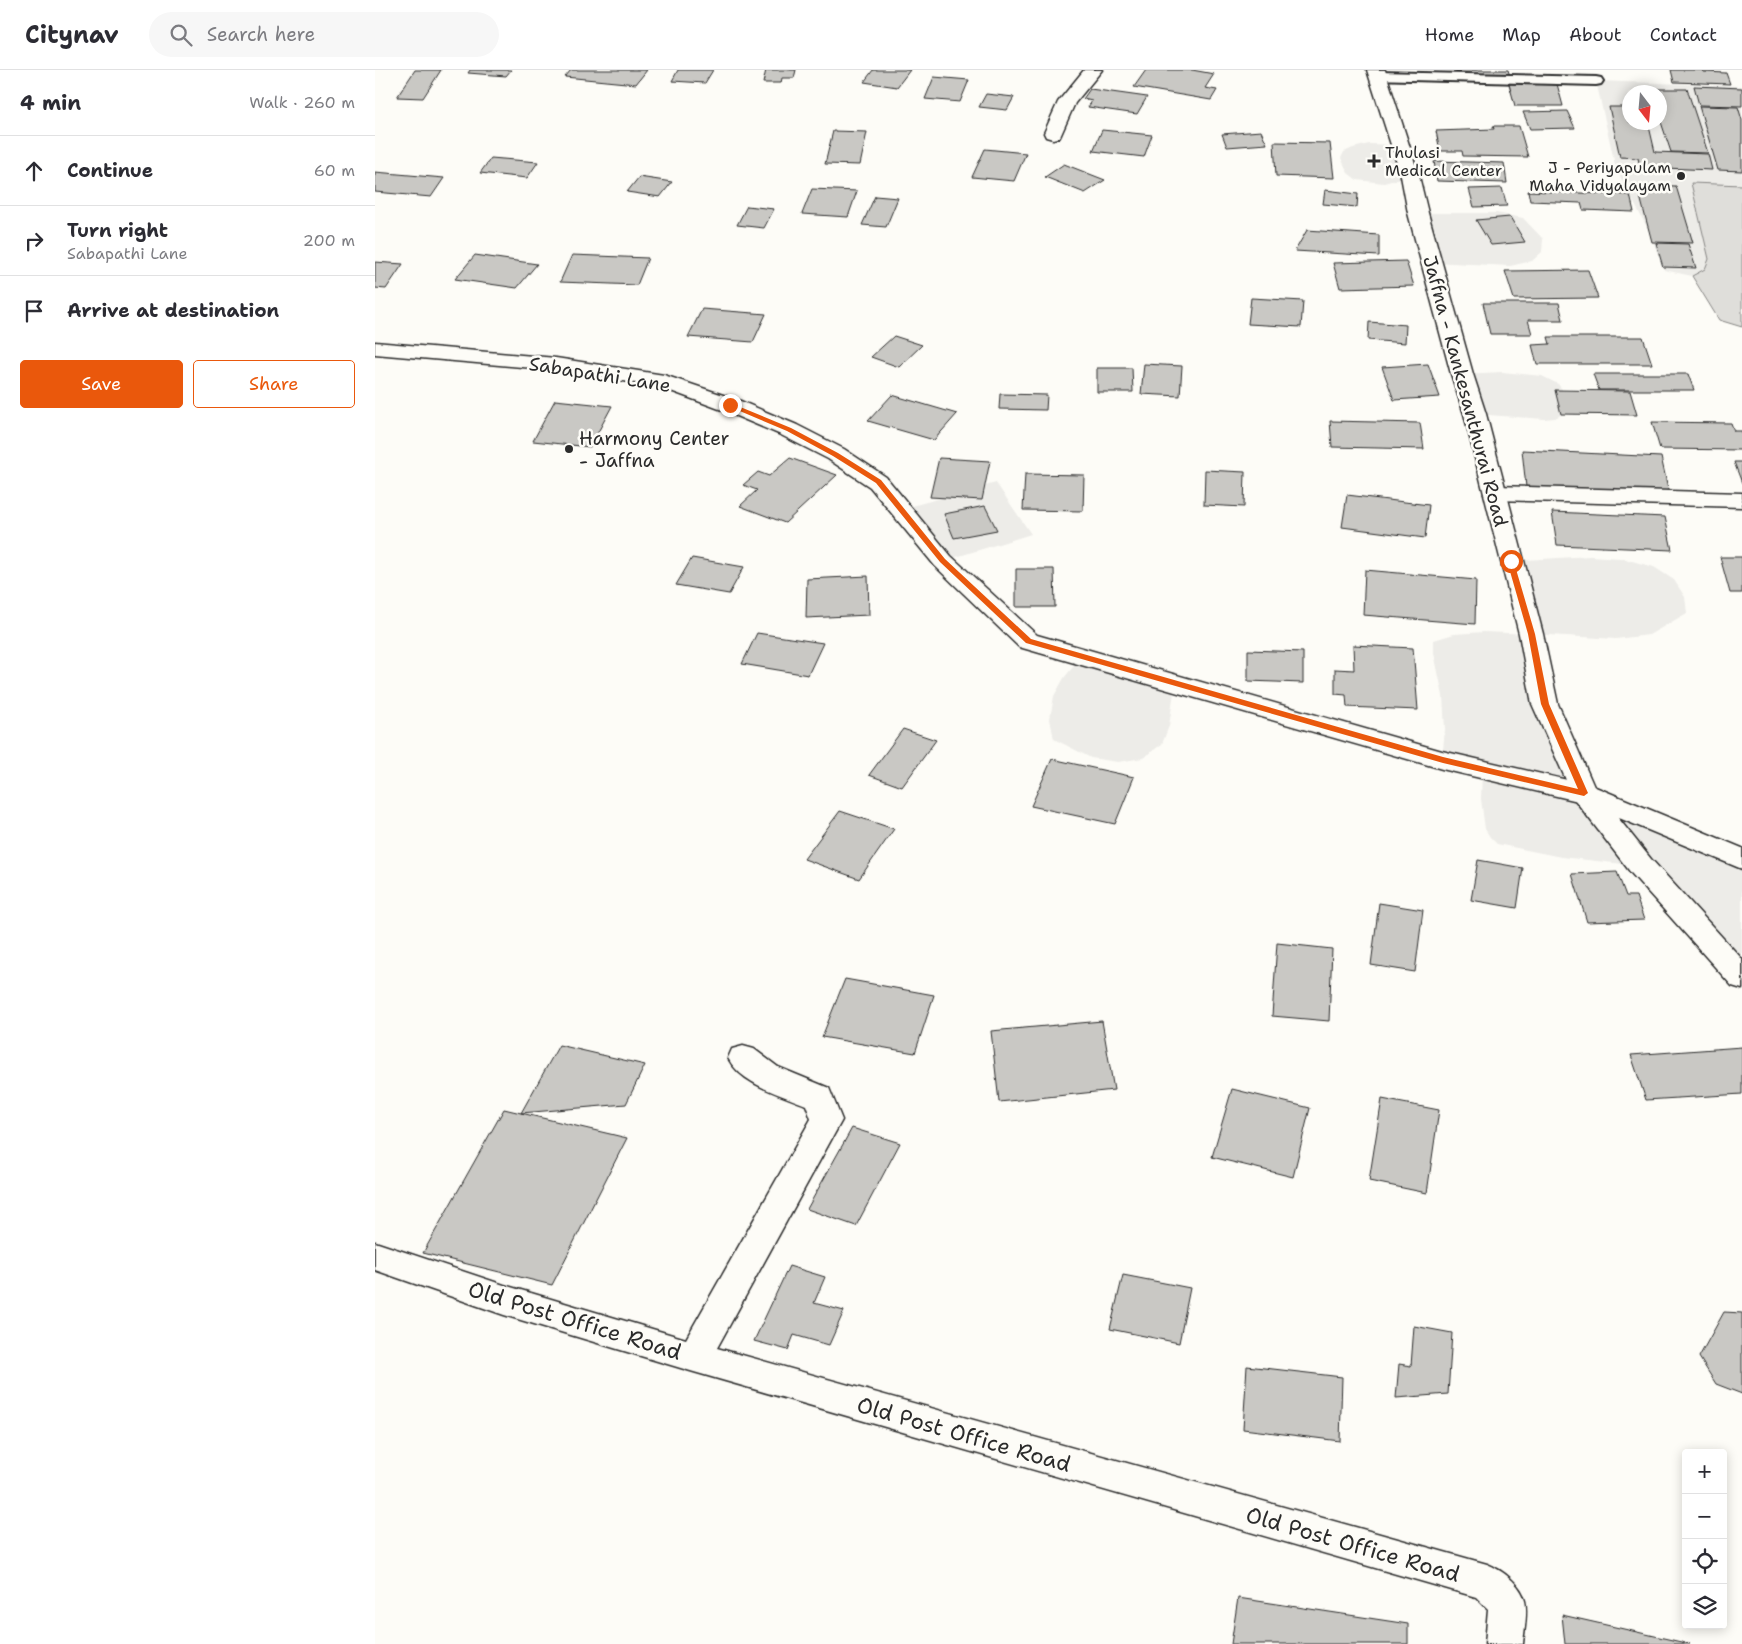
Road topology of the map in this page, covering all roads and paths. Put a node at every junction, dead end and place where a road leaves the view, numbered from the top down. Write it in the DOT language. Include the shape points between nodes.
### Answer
graph roads {
  1 [pos="1088,70"];
  2 [pos="1377,73"];
  3 [pos="1596,82"];
  4 [pos="1053,133"];
  5 [pos="375,348"];
  6 [pos="1495,493"];
  7 [pos="1742,500"];
  8 [pos="1584,793"];
  9 [pos="1742,858"];
  10 [pos="1742,978"];
  11 [pos="743,1058"];
  12 [pos="375,1256"];
  13 [pos="694,1357"];
  14 [pos="1504,1644"];
  1 -- 4 [label="street" via="1067,102"];
  2 -- 3 [label="lane"];
  2 -- 6 [label="street, Jaffna - Kankesanthurai Road" via="1410,176"];
  5 -- 8 [label="street, Sabapathi Lane" via="566,366 664,381 730,405 789,430 878,482 943,561 1028,641 1443,760"];
  6 -- 7 [label="street"];
  6 -- 8 [label="street, Jaffna - Kankesanthurai Road" via="1531,634 1545,704"];
  8 -- 9 [label="street, Sabapathi Lane"];
  8 -- 10 [label="street, Jaffna - Kankesanthurai Road" via="1641,866"];
  11 -- 13 [label="street" via="767,1076 818,1097 827,1120"];
  12 -- 13 [label="street, Old Post Office Road" via="504,1300"];
  13 -- 14 [label="street, Old Post Office Road" via="1487,1582 1507,1602"];
}
